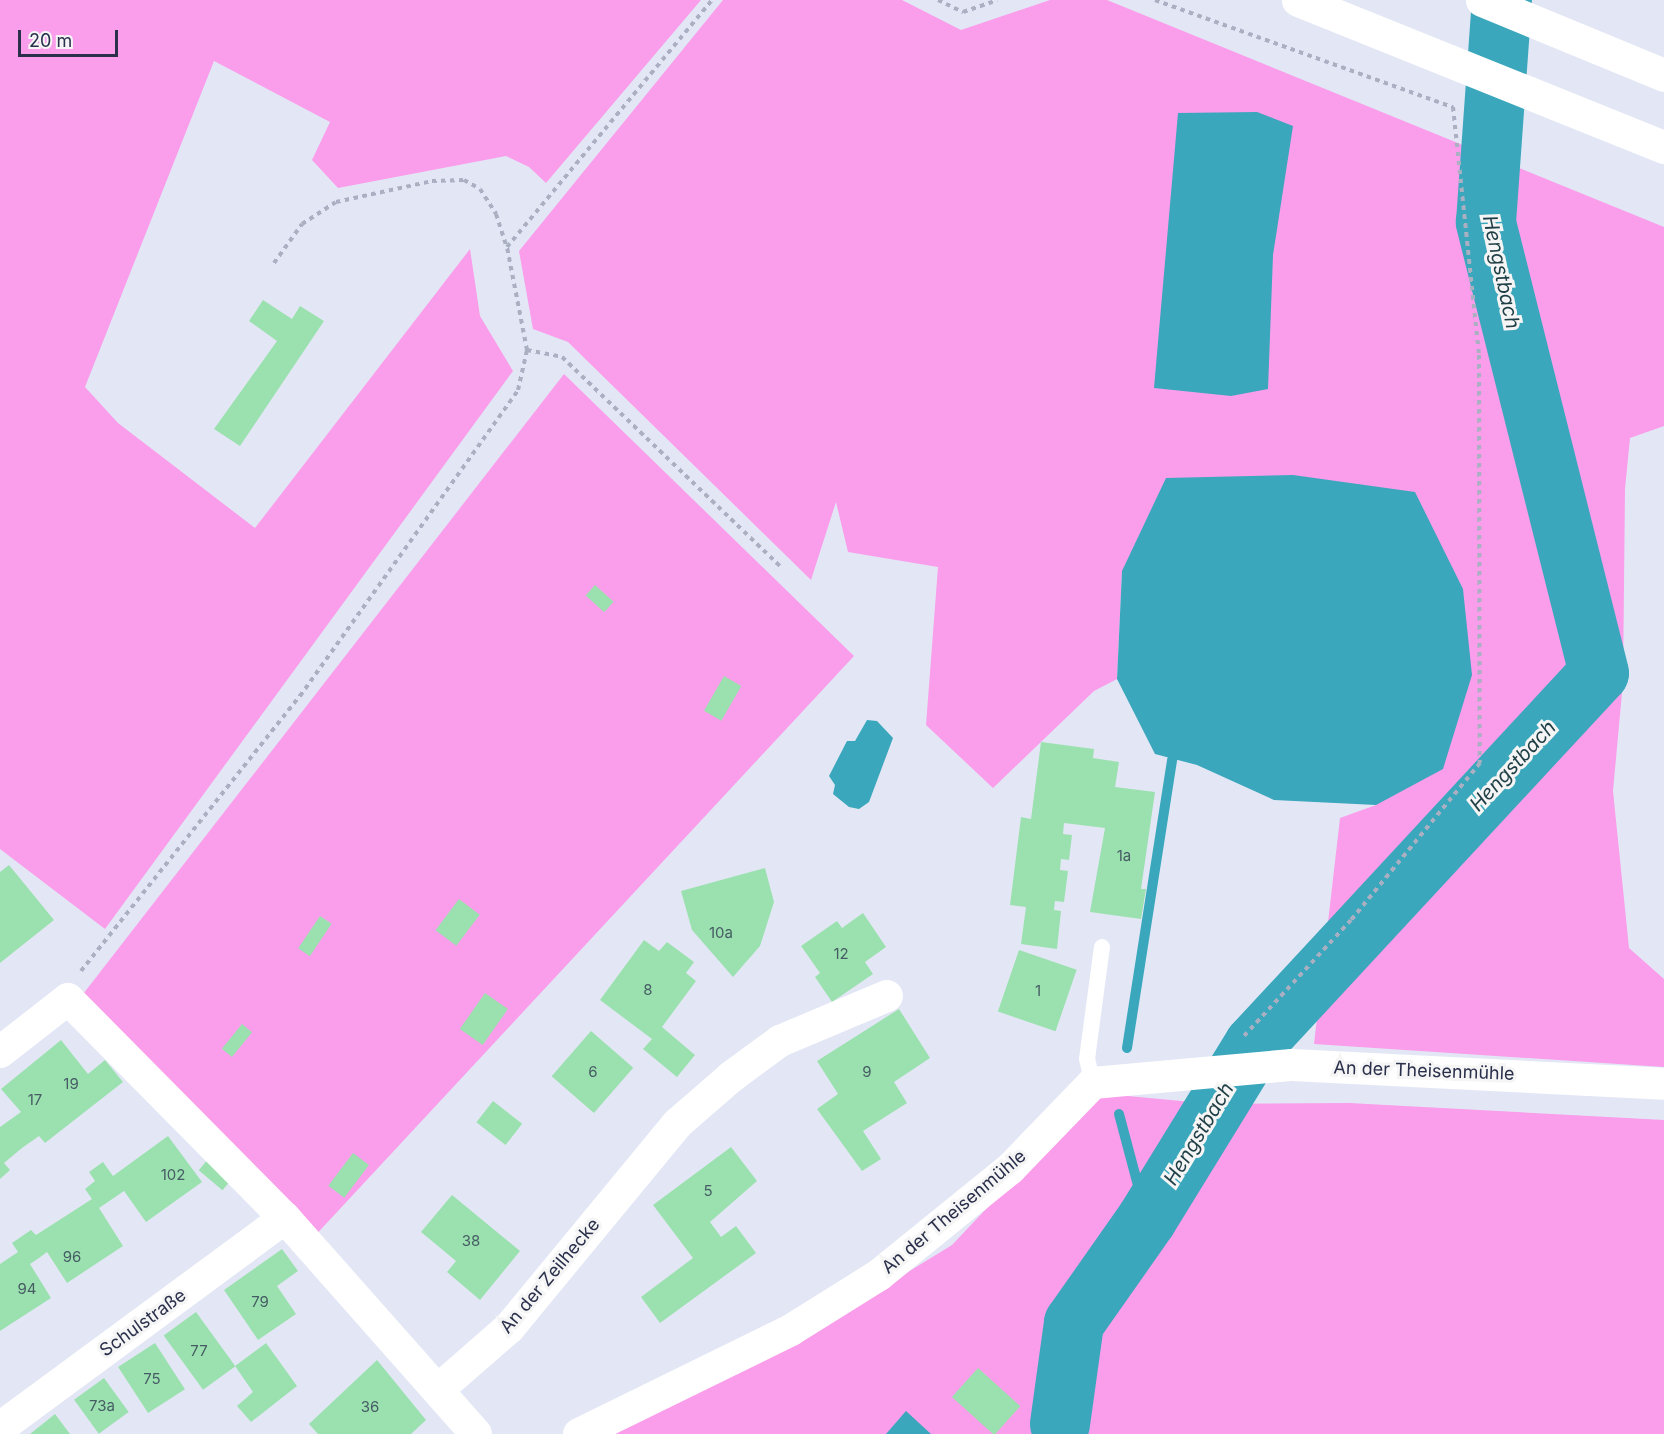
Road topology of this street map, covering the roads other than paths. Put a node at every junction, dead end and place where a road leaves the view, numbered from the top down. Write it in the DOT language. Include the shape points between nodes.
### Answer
graph roads {
  1 [pos="1298,0"];
  2 [pos="1482,0"];
  3 [pos="1664,75"];
  4 [pos="1664,147"];
  5 [pos="1102,947"];
  6 [pos="887,996"];
  7 [pos="0,1052"];
  8 [pos="1093,1083"];
  9 [pos="1664,1084"];
  10 [pos="285,1218"];
  11 [pos="439,1389"];
  12 [pos="0,1428"];
  13 [pos="476,1434"];
  14 [pos="579,1434"];
  1 -- 4 [label="highway"];
  2 -- 3 [label="highway"];
  5 -- 8 [label="lane" via="1087,1059"];
  6 -- 11 [label="street, An der Zeilhecke" via="780,1041 684,1117 509,1328"];
  7 -- 10 [label="street" via="68,999"];
  8 -- 9 [label="street, An der Theisenmühle" via="1292,1065"];
  8 -- 14 [label="street, An der Theisenmühle" via="1011,1168 879,1275 791,1330"];
  10 -- 11 [label="street"];
  10 -- 12 [label="street, Schulstraße"];
  11 -- 13 [label="street"];
}
